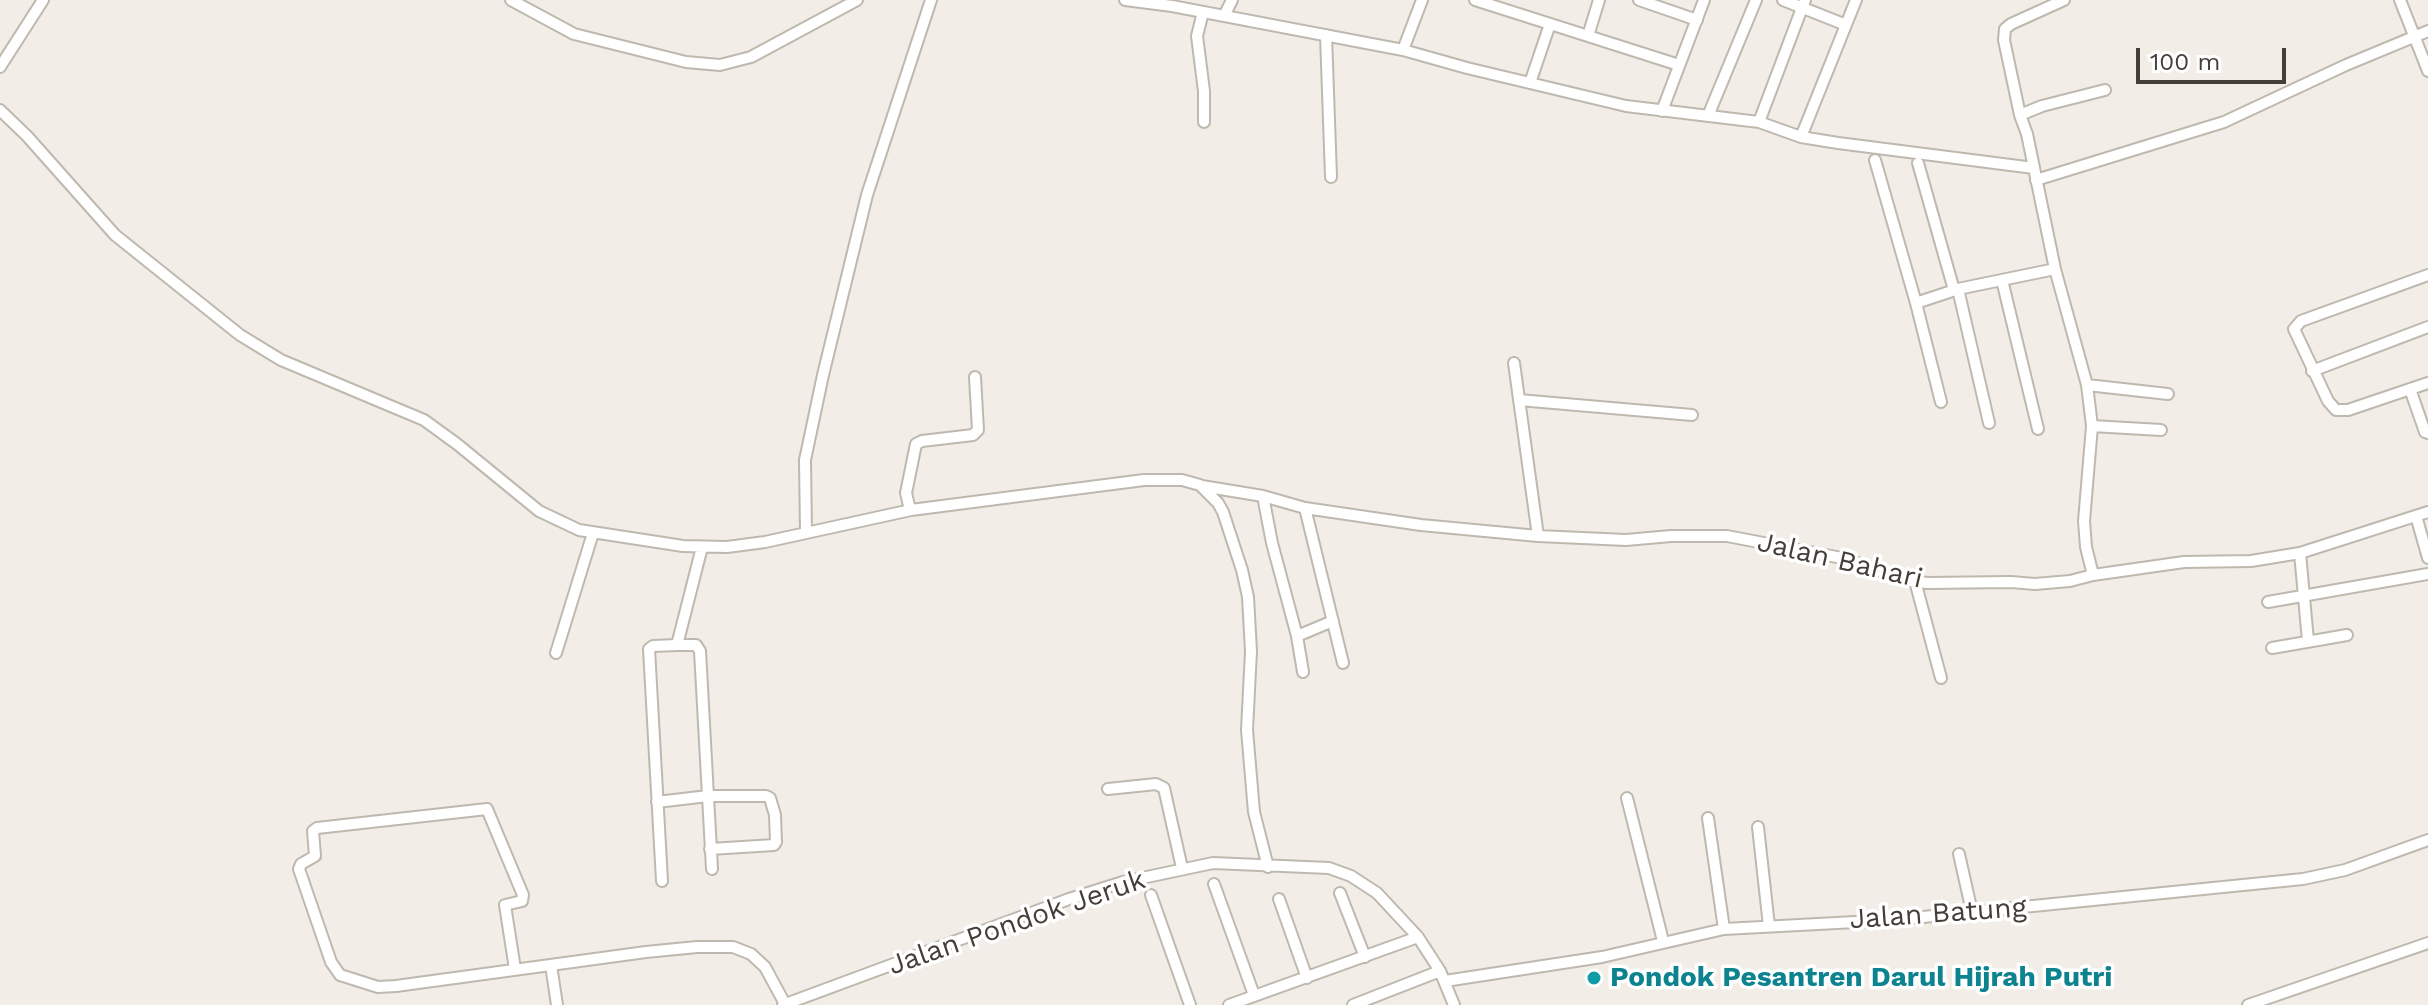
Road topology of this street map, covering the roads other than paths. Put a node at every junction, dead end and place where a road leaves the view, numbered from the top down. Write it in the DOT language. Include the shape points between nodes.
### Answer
graph roads {
  1 [pos="43,0"];
  2 [pos="511,0"];
  3 [pos="857,0"];
  4 [pos="931,0"];
  5 [pos="1125,0"];
  6 [pos="1232,0"];
  7 [pos="1422,0"];
  8 [pos="1475,0"];
  9 [pos="1599,0"];
  10 [pos="1639,0"];
  11 [pos="1704,0"];
  12 [pos="1756,0"];
  13 [pos="1783,0"];
  14 [pos="1856,0"];
  15 [pos="2064,0"];
  16 [pos="2400,0"];
  17 [pos="1174,3"];
  18 [pos="1803,4"];
  19 [pos="1203,12"];
  20 [pos="1224,16"];
  21 [pos="1697,20"];
  22 [pos="1550,24"];
  23 [pos="1846,25"];
  24 [pos="2428,31"];
  25 [pos="1326,35"];
  26 [pos="1588,36"];
  27 [pos="2414,37"];
  28 [pos="1403,50"];
  29 [pos="1679,65"];
  30 [pos="0,67"];
  31 [pos="2428,71"];
  32 [pos="1530,83"];
  33 [pos="2105,90"];
  34 [pos="0,110"];
  35 [pos="1662,111"];
  36 [pos="2020,115"];
  37 [pos="1708,116"];
  38 [pos="1204,122"];
  39 [pos="1759,122"];
  40 [pos="1801,137"];
  41 [pos="1875,160"];
  42 [pos="1918,163"];
  43 [pos="2034,168"];
  44 [pos="1331,177"];
  45 [pos="2036,180"];
  46 [pos="2055,269"];
  47 [pos="2428,275"];
  48 [pos="2002,280"];
  49 [pos="1956,289"];
  50 [pos="1916,303"];
  51 [pos="2428,327"];
  52 [pos="1514,363"];
  53 [pos="2312,371"];
  54 [pos="975,377"];
  55 [pos="2428,383"];
  56 [pos="2087,385"];
  57 [pos="2410,389"];
  58 [pos="2168,394"];
  59 [pos="1519,400"];
  60 [pos="1941,402"];
  61 [pos="1692,415"];
  62 [pos="1989,423"];
  63 [pos="2092,426"];
  64 [pos="2038,429"];
  65 [pos="2161,430"];
  66 [pos="2428,433"];
  67 [pos="1200,485"];
  68 [pos="1263,496"];
  69 [pos="1305,508"];
  70 [pos="910,510"];
  71 [pos="2428,512"];
  72 [pos="2416,516"];
  73 [pos="593,533"];
  74 [pos="806,533"];
  75 [pos="1538,536"];
  76 [pos="702,547"];
  77 [pos="2300,553"];
  78 [pos="2428,558"];
  79 [pos="2428,574"];
  80 [pos="2093,575"];
  81 [pos="1915,581"];
  82 [pos="2303,595"];
  83 [pos="2268,602"];
  84 [pos="1333,621"];
  85 [pos="2347,635"];
  86 [pos="1297,636"];
  87 [pos="2308,641"];
  88 [pos="677,645"];
  89 [pos="2272,648"];
  90 [pos="556,653"];
  91 [pos="1343,663"];
  92 [pos="1303,672"];
  93 [pos="1941,678"];
  94 [pos="1108,789"];
  95 [pos="708,796"];
  96 [pos="1627,798"];
  97 [pos="657,802"];
  98 [pos="1708,818"];
  99 [pos="1758,827"];
  100 [pos="2428,840"];
  101 [pos="710,849"];
  102 [pos="1959,854"];
  103 [pos="1268,867"];
  104 [pos="1182,868"];
  105 [pos="712,869"];
  106 [pos="662,881"];
  107 [pos="1214,884"];
  108 [pos="1340,893"];
  109 [pos="1151,895"];
  110 [pos="1279,899"];
  111 [pos="1972,912"];
  112 [pos="1769,926"];
  113 [pos="1724,929"];
  114 [pos="1418,937"];
  115 [pos="1663,941"];
  116 [pos="2428,943"];
  117 [pos="1365,957"];
  118 [pos="551,965"];
  119 [pos="515,969"];
  120 [pos="1443,976"];
  121 [pos="1307,978"];
  122 [pos="1254,995"];
  123 [pos="1380,1000"];
  124 [pos="784,1004"];
  125 [pos="557,1005"];
  126 [pos="1190,1005"];
  127 [pos="1229,1005"];
  128 [pos="1353,1005"];
  129 [pos="1454,1005"];
  130 [pos="2248,1005"];
  1 -- 30 [label="street"];
  2 -- 3 [label="street" via="574,34 686,62 720,65 751,57"];
  4 -- 74 [label="street" via="867,195 823,375 805,460"];
  5 -- 17 [label="street"];
  6 -- 20 [label="street"];
  7 -- 28 [label="street"];
  8 -- 22 [label="street"];
  9 -- 26 [label="street"];
  10 -- 21 [label="street"];
  11 -- 21 [label="street"];
  12 -- 37 [label="street"];
  13 -- 18 [label="street"];
  14 -- 23 [label="street"];
  15 -- 36 [label="street" via="2005,29"];
  16 -- 27 [label="street"];
  17 -- 19 [label="street"];
  18 -- 23 [label="street"];
  18 -- 39 [label="street"];
  19 -- 20 [label="street"];
  19 -- 38 [label="street" via="1197,36"];
  20 -- 25 [label="street"];
  21 -- 29 [label="street"];
  22 -- 26 [label="street"];
  22 -- 32 [label="street"];
  23 -- 40 [label="street"];
  24 -- 27 [label="street"];
  25 -- 28 [label="street"];
  25 -- 44 [label="street"];
  26 -- 29 [label="street"];
  27 -- 31 [label="street"];
  27 -- 45 [label="street" via="2224,122"];
  28 -- 32 [label="street"];
  29 -- 35 [label="street"];
  32 -- 35 [label="street"];
  33 -- 36 [label="street"];
  34 -- 73 [label="street, Jalan Bahari" via="115,235 240,335 281,360 424,420 539,511"];
  35 -- 37 [label="street"];
  36 -- 43 [label="street"];
  37 -- 39 [label="street"];
  39 -- 40 [label="street"];
  40 -- 43 [label="street"];
  41 -- 50 [label="street"];
  42 -- 49 [label="street"];
  43 -- 45 [label="street"];
  45 -- 46 [label="street"];
  46 -- 48 [label="street"];
  46 -- 56 [label="street"];
  47 -- 53 [label="street" via="2297,324 2294,329"];
  48 -- 49 [label="street"];
  48 -- 64 [label="street"];
  49 -- 50 [label="street"];
  49 -- 62 [label="street"];
  50 -- 60 [label="street"];
  51 -- 53 [label="street"];
  52 -- 59 [label="street"];
  53 -- 57 [label="street" via="2328,401 2342,411"];
  54 -- 70 [label="street" via="978,430 916,444 906,493"];
  55 -- 57 [label="street"];
  56 -- 58 [label="street"];
  56 -- 63 [label="street"];
  57 -- 66 [label="street"];
  59 -- 61 [label="street"];
  59 -- 75 [label="street"];
  63 -- 65 [label="street"];
  63 -- 80 [label="street" via="2084,521"];
  67 -- 68 [label="street, Jalan Bahari"];
  67 -- 70 [label="street, Jalan Bahari" via="1144,480"];
  67 -- 103 [label="street" via="1223,512 1248,597 1247,730 1254,812"];
  68 -- 69 [label="street, Jalan Bahari"];
  68 -- 86 [label="street"];
  69 -- 75 [label="street, Jalan Bahari"];
  69 -- 84 [label="street"];
  70 -- 74 [label="street, Jalan Bahari"];
  71 -- 72 [label="street, Jalan Bahari"];
  72 -- 77 [label="street, Jalan Bahari"];
  72 -- 78 [label="street"];
  73 -- 76 [label="street, Jalan Bahari"];
  73 -- 90 [label="street"];
  74 -- 76 [label="street, Jalan Bahari"];
  75 -- 81 [label="street, Jalan Bahari" via="1727,536 1847,559"];
  76 -- 88 [label="street"];
  77 -- 80 [label="street, Jalan Bahari"];
  77 -- 82 [label="street"];
  79 -- 82 [label="street"];
  80 -- 81 [label="street, Jalan Bahari" via="2035,584"];
  81 -- 93 [label="street"];
  82 -- 83 [label="street"];
  82 -- 87 [label="street"];
  84 -- 86 [label="street"];
  84 -- 91 [label="street"];
  85 -- 87 [label="street"];
  86 -- 92 [label="street"];
  87 -- 89 [label="street"];
  88 -- 95 [label="street" via="696,645 700,651"];
  88 -- 97 [label="street" via="649,649"];
  94 -- 104 [label="street" via="1156,784 1164,788"];
  95 -- 97 [label="street"];
  95 -- 101 [label="street"];
  95 -- 101 [label="street" via="766,796 773,803 776,828 776,842 768,847"];
  96 -- 115 [label="street"];
  97 -- 106 [label="street"];
  98 -- 113 [label="street"];
  99 -- 112 [label="street"];
  100 -- 111 [label="street, Jalan Batung" via="2303,879"];
  101 -- 105 [label="street"];
  102 -- 111 [label="street"];
  103 -- 104 [label="street, Jalan Pondok Jeruk" via="1213,863"];
  103 -- 114 [label="street, Jalan Pondok Jeruk" via="1329,868 1351,876 1377,893"];
  104 -- 124 [label="street, Jalan Pondok Jeruk" via="1069,899"];
  107 -- 122 [label="street"];
  108 -- 117 [label="street"];
  109 -- 126 [label="street"];
  110 -- 121 [label="street"];
  111 -- 112 [label="street, Jalan Batung"];
  112 -- 113 [label="street, Jalan Batung"];
  113 -- 115 [label="street, Jalan Batung"];
  114 -- 117 [label="street"];
  114 -- 120 [label="street, Jalan Pondok Jeruk"];
  115 -- 120 [label="street, Jalan Batung" via="1602,957"];
  116 -- 130 [label="street"];
  117 -- 121 [label="street"];
  118 -- 119 [label="street"];
  118 -- 124 [label="street" via="733,947 765,967"];
  118 -- 125 [label="street"];
  119 -- 119 [label="street" via="378,987 340,975 299,869 315,856 313,831 487,809 523,897 505,905"];
  120 -- 123 [label="street, Jalan Batung"];
  120 -- 129 [label="street, Jalan Pondok Jeruk"];
  121 -- 122 [label="street"];
  122 -- 127 [label="street"];
  123 -- 128 [label="street, Jalan Batung"];
}
